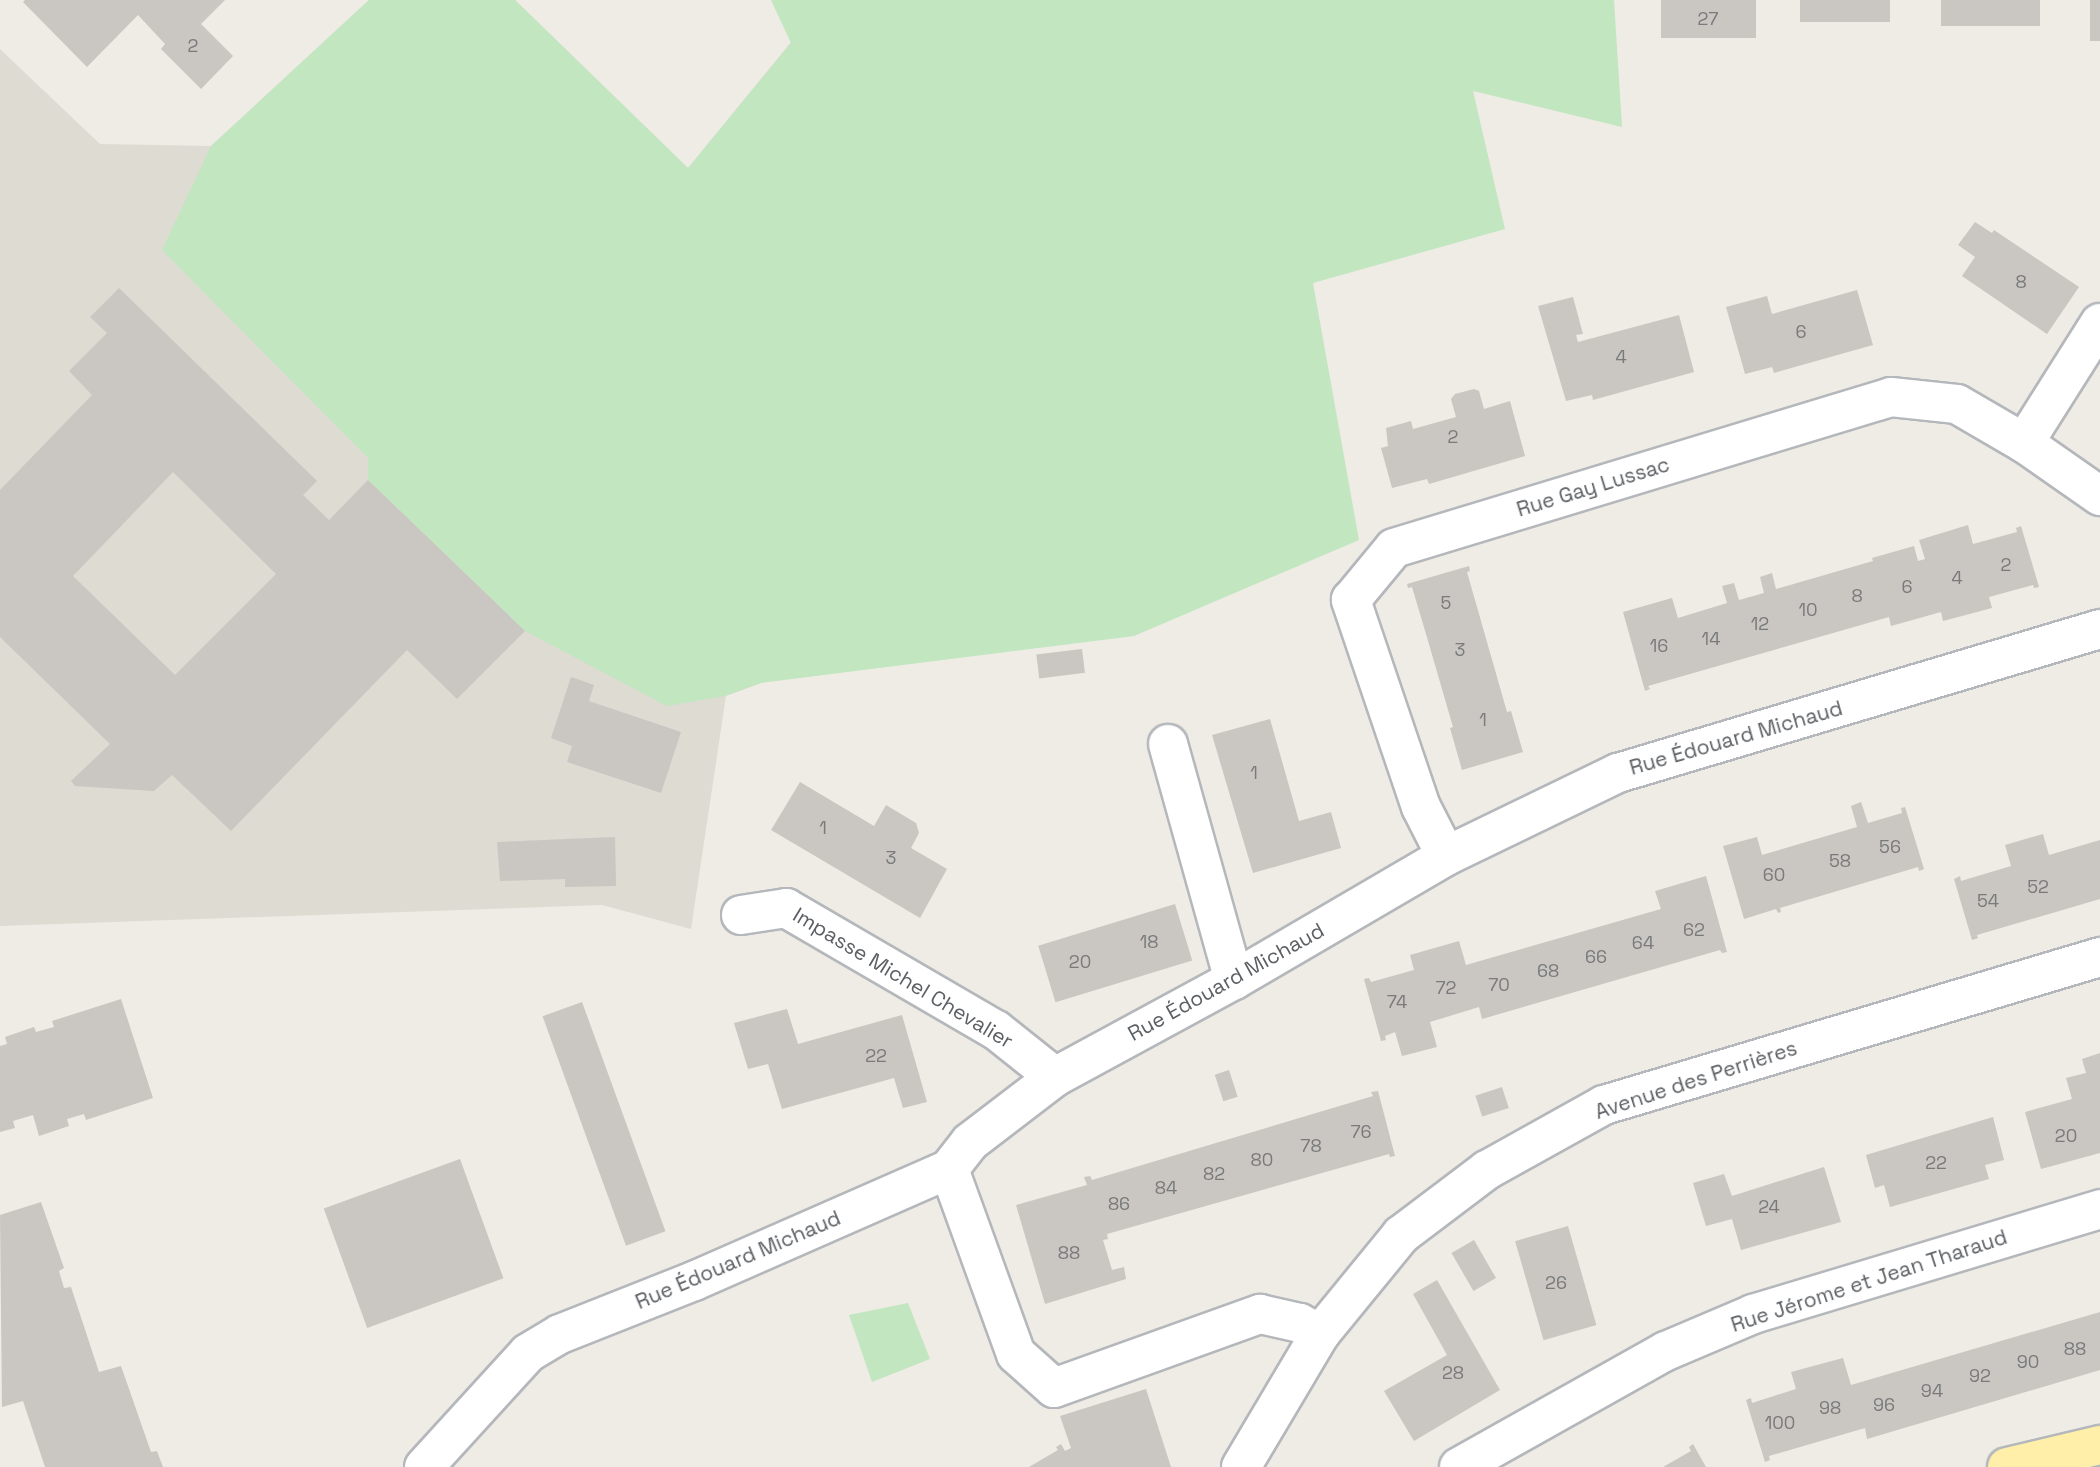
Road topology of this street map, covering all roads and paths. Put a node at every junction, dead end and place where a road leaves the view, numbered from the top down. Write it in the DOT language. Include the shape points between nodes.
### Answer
graph roads {
  1 [pos="2100,323"];
  2 [pos="2024,443"];
  3 [pos="2100,496"];
  4 [pos="2100,629"];
  5 [pos="1168,744"];
  6 [pos="1446,856"];
  7 [pos="741,915"];
  8 [pos="2100,957"];
  9 [pos="1234,980"];
  10 [pos="1055,1077"];
  11 [pos="949,1169"];
  12 [pos="2100,1209"];
  13 [pos="1320,1334"];
  14 [pos="2100,1445"];
  15 [pos="426,1466"];
  16 [pos="1241,1467"];
  17 [pos="1459,1467"];
  18 [pos="2007,1467"];
  1 -- 2 [label="street"];
  2 -- 3 [label="street, Rue Gay Lussac"];
  2 -- 6 [label="street, Rue Gay Lussac" via="1957,404 1891,397 1394,548 1352,600 1421,807"];
  4 -- 6 [label="street, Rue Édouard Michaud" via="1618,773"];
  5 -- 9 [label="street"];
  6 -- 9 [label="street, Rue Édouard Michaud"];
  7 -- 10 [label="street, Impasse Michel Chevalier" via="786,908 996,1030"];
  8 -- 13 [label="street, Avenue des Perrières" via="1604,1105 1487,1170 1401,1235"];
  9 -- 10 [label="street, Rue Édouard Michaud"];
  10 -- 11 [label="street, Rue Édouard Michaud" via="971,1142"];
  11 -- 13 [label="street" via="1016,1354 1054,1388 1260,1314 1300,1323"];
  11 -- 15 [label="street, Rue Édouard Michaud" via="561,1334 528,1353"];
  12 -- 17 [label="street, Rue Jérome et Jean Tharaud" via="1753,1314 1667,1350"];
  13 -- 16 [label="street, Avenue des Perrières"];
  14 -- 18 [label="main road"];
}
